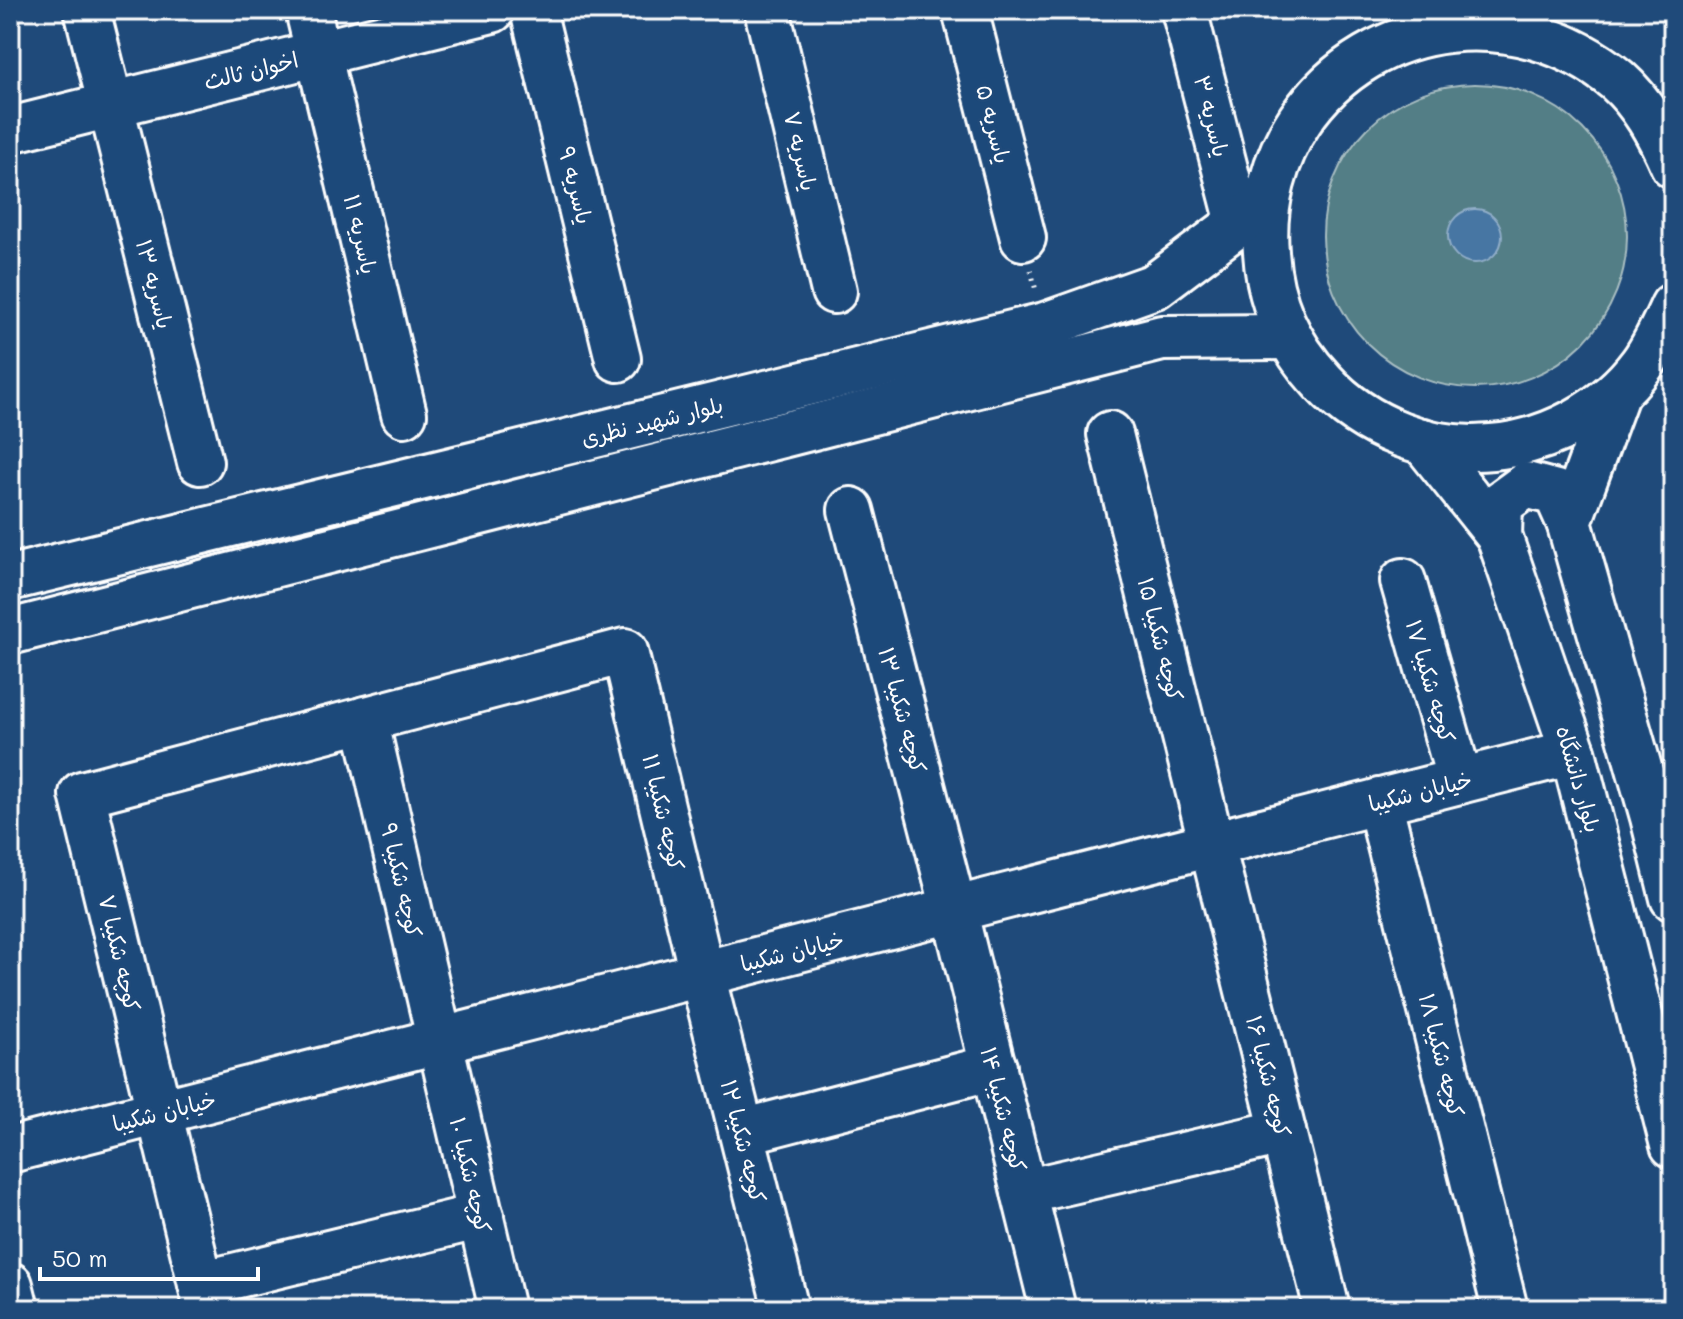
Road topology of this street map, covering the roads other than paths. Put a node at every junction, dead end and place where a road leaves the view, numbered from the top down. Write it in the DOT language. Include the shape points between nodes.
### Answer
graph roads {
  1 [pos="87,10"];
  2 [pos="308,10"];
  3 [pos="492,10"];
  4 [pos="533,10"];
  5 [pos="767,10"];
  6 [pos="965,10"];
  7 [pos="1184,10"];
  8 [pos="435,17"];
  9 [pos="1448,18"];
  10 [pos="318,53"];
  11 [pos="110,105"];
  12 [pos="10,130"];
  13 [pos="1669,145"];
  14 [pos="1253,212"];
  15 [pos="1023,238"];
  16 [pos="834,291"];
  17 [pos="1673,306"];
  18 [pos="1290,337"];
  19 [pos="618,359"];
  20 [pos="1617,392"];
  21 [pos="404,414"];
  22 [pos="1110,434"];
  23 [pos="1423,441"];
  24 [pos="200,462"];
  25 [pos="851,510"];
  26 [pos="1569,522"];
  27 [pos="1499,536"];
  28 [pos="10,578"];
  29 [pos="1403,581"];
  30 [pos="10,632"];
  31 [pos="365,719"];
  32 [pos="1573,752"];
  33 [pos="1460,781"];
  34 [pos="1379,801"];
  35 [pos="1663,814"];
  36 [pos="1212,844"];
  37 [pos="1673,898"];
  38 [pos="954,909"];
  39 [pos="702,974"];
  40 [pos="440,1040"];
  41 [pos="994,1067"];
  42 [pos="158,1112"];
  43 [pos="742,1132"];
  44 [pos="1283,1132"];
  45 [pos="1673,1145"];
  46 [pos="10,1150"];
  47 [pos="1024,1192"];
  48 [pos="481,1216"];
  49 [pos="10,1285"];
  50 [pos="204,1297"];
  51 [pos="1493,1306"];
  52 [pos="16,1309"];
  53 [pos="502,1309"];
  54 [pos="786,1309"];
  55 [pos="1053,1309"];
  56 [pos="1327,1309"];
  1 -- 11 [label="street, یاسریه ۱۳"];
  2 -- 10 [label="street, یاسریه ۱۱"];
  3 -- 8 [label="street, اخوان ثالث"];
  4 -- 19 [label="street, یاسریه ۹"];
  5 -- 16 [label="street, یاسریه ۷"];
  6 -- 15 [label="street, یاسریه ۵"];
  7 -- 14 [label="street, یاسریه ۳"];
  8 -- 10 [label="street, اخوان ثالث"];
  9 -- 13 [label="street" via="1527,31 1590,59 1641,106"];
  9 -- 14 [label="street" via="1360,59 1332,81 1290,136"];
  10 -- 11 [label="street, اخوان ثالث"];
  10 -- 21 [label="street, یاسریه ۱۱"];
  11 -- 12 [label="street, اخوان ثالث"];
  11 -- 24 [label="street, یاسریه ۱۳"];
  14 -- 18 [label="street" via="1264,237 1275,305"];
  14 -- 28 [label="street, بلوار شهید نظری" via="1155,286 1045,325"];
  17 -- 20 [label="street" via="1641,366"];
  18 -- 23 [label="street" via="1332,392 1390,430"];
  18 -- 30 [label="street, بلوار شهید نظری" via="1162,338"];
  20 -- 23 [label="street" via="1559,430 1526,441 1457,447"];
  20 -- 26 [label="street"];
  22 -- 36 [label="street, کوچه شکیبا ۱۵"];
  23 -- 27 [label="street, بلوار دانشگاه"];
  25 -- 38 [label="street, کوچه شکیبا ۱۳"];
  26 -- 27 [label="street" via="1556,493 1526,485 1500,504"];
  26 -- 35 [label="street"];
  27 -- 32 [label="street, بلوار دانشگاه"];
  29 -- 33 [label="street, کوچه شکیبا ۱۷"];
  31 -- 39 [label="street, کوچه شکیبا ۱۱" via="625,651"];
  31 -- 40 [label="street, کوچه شکیبا ۹"];
  31 -- 42 [label="street, کوچه شکیبا ۷" via="82,794"];
  32 -- 33 [label="street, خیابان شکیبا"];
  32 -- 45 [label="street, بلوار دانشگاه"];
  33 -- 34 [label="street, خیابان شکیبا"];
  34 -- 36 [label="street, خیابان شکیبا"];
  34 -- 51 [label="street, کوچه شکیبا ۱۸"];
  35 -- 37 [label="street"];
  36 -- 38 [label="street, خیابان شکیبا"];
  36 -- 44 [label="street, کوچه شکیبا ۱۶"];
  38 -- 39 [label="street, خیابان شکیبا"];
  38 -- 41 [label="street, کوچه شکیبا ۱۴"];
  39 -- 40 [label="street, خیابان شکیبا"];
  39 -- 43 [label="street, کوچه شکیبا ۱۲"];
  40 -- 42 [label="street, خیابان شکیبا"];
  40 -- 48 [label="street, کوچه شکیبا ۱۰"];
  41 -- 43 [label="street"];
  41 -- 47 [label="street, کوچه شکیبا ۱۴"];
  42 -- 46 [label="street, خیابان شکیبا"];
  42 -- 50 [label="street, کوچه شکیبا ۷"];
  43 -- 54 [label="street, کوچه شکیبا ۱۲"];
  44 -- 47 [label="street"];
  44 -- 56 [label="street, کوچه شکیبا ۱۶"];
  47 -- 55 [label="street, کوچه شکیبا ۱۴"];
  48 -- 50 [label="street"];
  48 -- 53 [label="street, کوچه شکیبا ۱۰"];
  49 -- 52 [label="street"];
}
